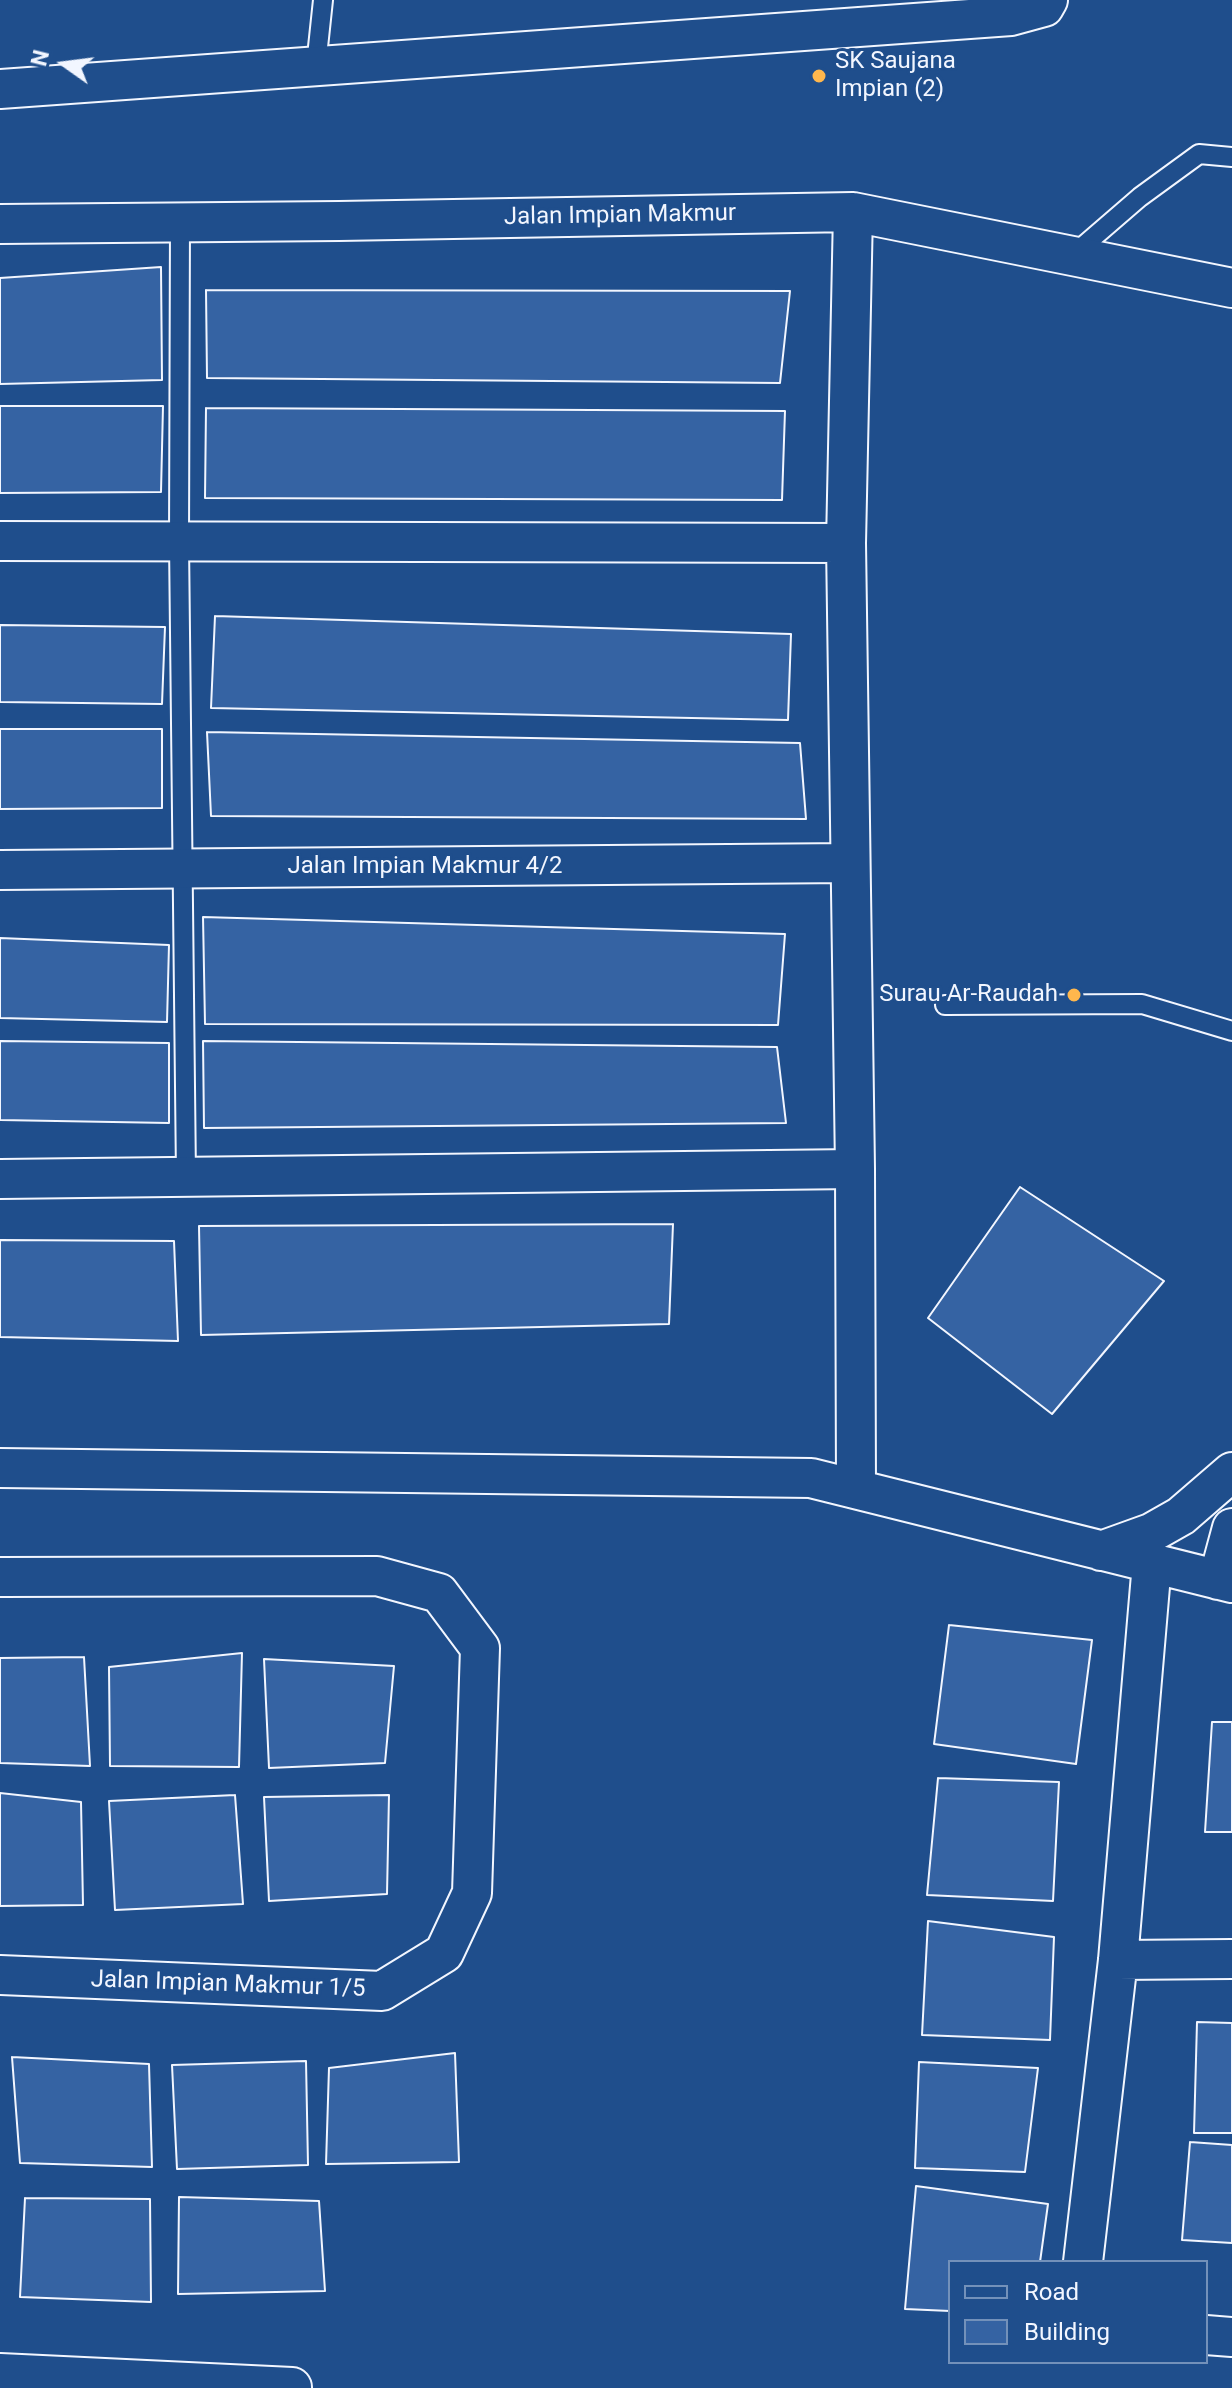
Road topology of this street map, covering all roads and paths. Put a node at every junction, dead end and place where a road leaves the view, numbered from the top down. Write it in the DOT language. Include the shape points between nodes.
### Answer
graph roads {
  1 [pos="323,0"];
  2 [pos="1048,0"];
  3 [pos="316,66"];
  4 [pos="0,89"];
  5 [pos="1232,157"];
  6 [pos="853,212"];
  7 [pos="180,221"];
  8 [pos="0,224"];
  9 [pos="1071,256"];
  10 [pos="1232,288"];
  11 [pos="0,541"];
  12 [pos="179,542"];
  13 [pos="846,543"];
  14 [pos="850,863"];
  15 [pos="183,869"];
  16 [pos="0,870"];
  17 [pos="945,1005"];
  18 [pos="1232,1031"];
  19 [pos="855,1169"];
  20 [pos="186,1177"];
  21 [pos="0,1179"];
  22 [pos="0,1468"];
  23 [pos="1232,1472"];
  24 [pos="856,1489"];
  25 [pos="1232,1528"];
  26 [pos="1101,1551"];
  27 [pos="1152,1563"];
  28 [pos="0,1577"];
  29 [pos="1225,1582"];
  30 [pos="1232,1959"];
  31 [pos="1118,1960"];
  32 [pos="0,1975"];
  33 [pos="1083,2260"];
  34 [pos="1208,2335"];
  35 [pos="1232,2337"];
  36 [pos="0,2373"];
  37 [pos="292,2387"];
  1 -- 3 [label="lane"];
  2 -- 3 [label="street" via="1044,7 1011,16"];
  3 -- 4 [label="street"];
  5 -- 9 [label="lane" via="1199,154"];
  6 -- 7 [label="street, Jalan Impian Makmur"];
  6 -- 9 [label="street, Jalan Impian Makmur"];
  6 -- 13 [label="street"];
  7 -- 8 [label="street, Jalan Impian Makmur"];
  7 -- 12 [label="lane"];
  9 -- 10 [label="street, Jalan Impian Makmur"];
  11 -- 12 [label="street"];
  12 -- 13 [label="street"];
  12 -- 15 [label="lane"];
  13 -- 14 [label="street"];
  14 -- 15 [label="street, Jalan Impian Makmur 4/2"];
  14 -- 19 [label="street"];
  15 -- 16 [label="street, Jalan Impian Makmur 4/2"];
  15 -- 20 [label="lane"];
  17 -- 18 [label="lane" via="1142,1004"];
  19 -- 20 [label="street"];
  19 -- 24 [label="street"];
  20 -- 21 [label="street"];
  22 -- 24 [label="street" via="811,1478"];
  23 -- 26 [label="street" via="1181,1516"];
  24 -- 26 [label="street"];
  25 -- 29 [label="street"];
  26 -- 27 [label="street"];
  27 -- 29 [label="street"];
  27 -- 31 [label="street"];
  28 -- 32 [label="street, Jalan Impian Makmur 1/5" via="377,1576 439,1593 480,1648 472,1893 444,1953 382,1991"];
  30 -- 31 [label="street"];
  31 -- 33 [label="street"];
  34 -- 35 [label="street"];
  36 -- 37 [label="street"];
}
